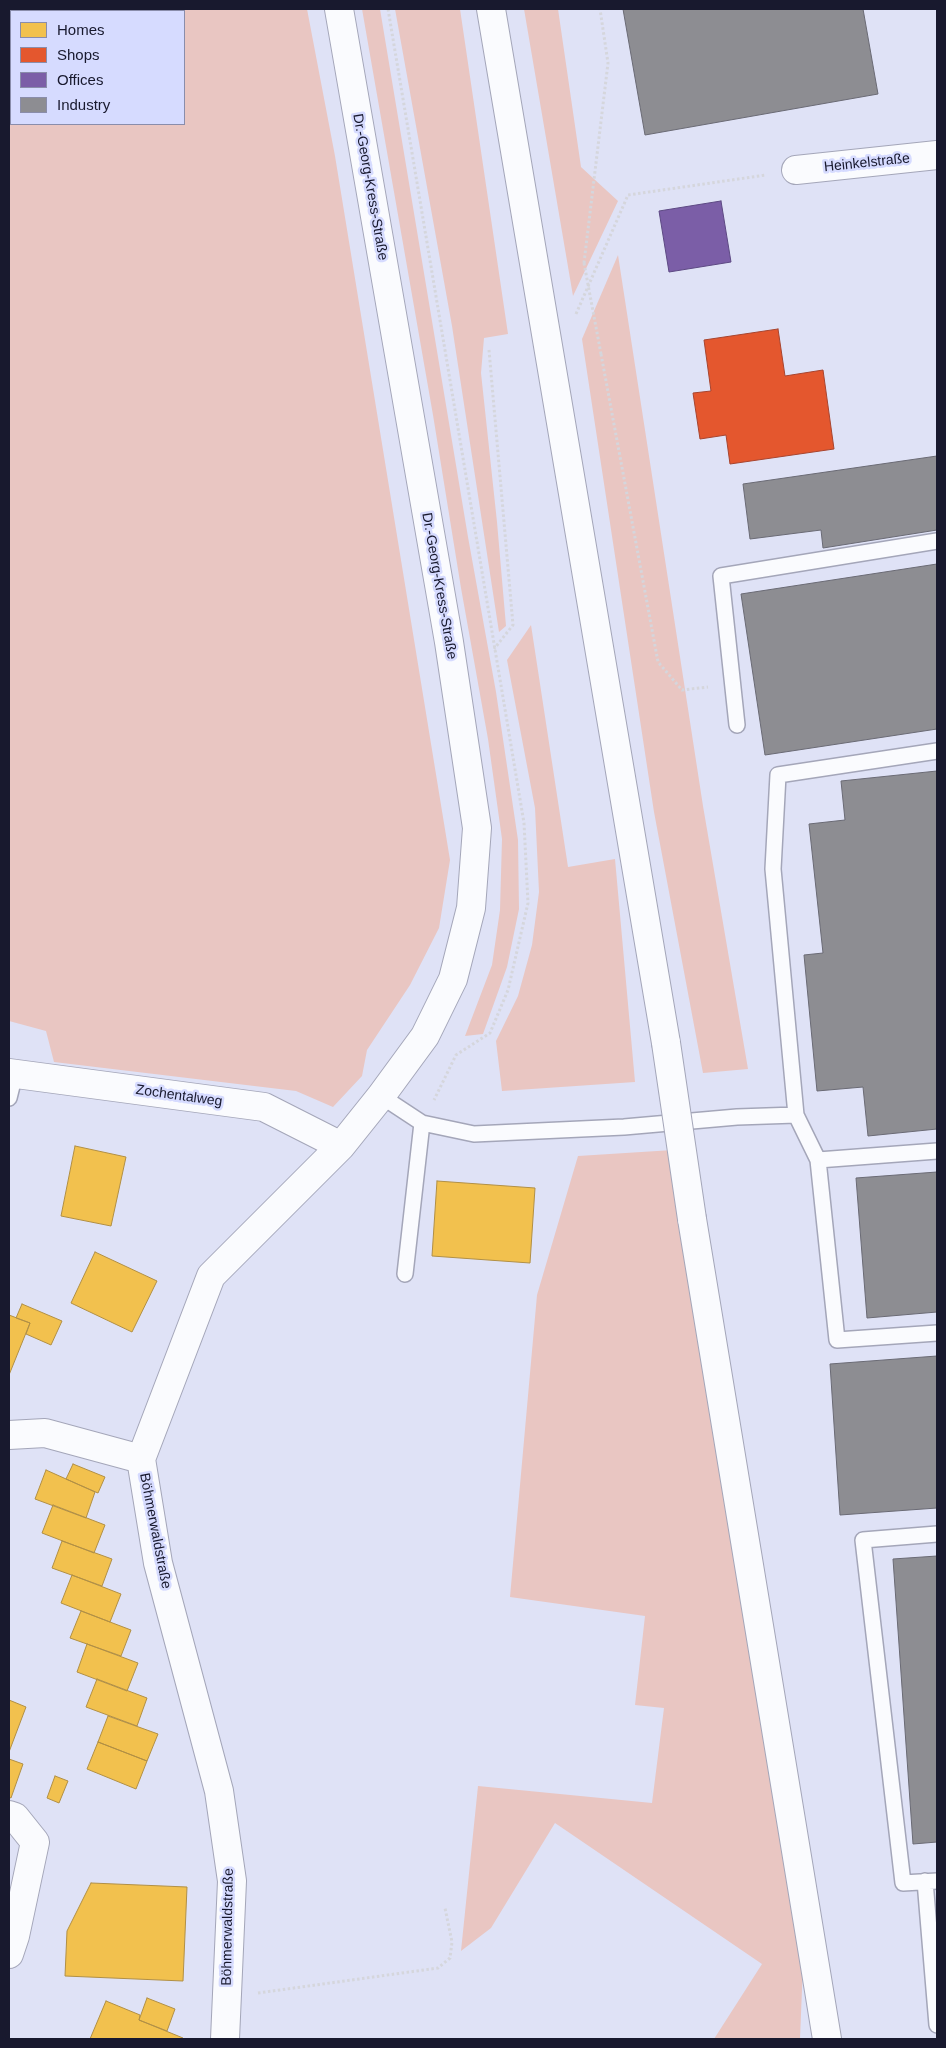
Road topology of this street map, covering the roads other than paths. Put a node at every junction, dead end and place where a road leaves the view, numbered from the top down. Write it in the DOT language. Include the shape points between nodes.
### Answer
graph roads {
  1 [pos="339,9"];
  2 [pos="491,9"];
  3 [pos="937,155"];
  4 [pos="796,170"];
  5 [pos="937,541"];
  6 [pos="737,725"];
  7 [pos="937,751"];
  8 [pos="11,1082"];
  9 [pos="381,1096"];
  10 [pos="796,1115"];
  11 [pos="422,1123"];
  12 [pos="341,1146"];
  13 [pos="937,1151"];
  14 [pos="818,1160"];
  15 [pos="405,1274"];
  16 [pos="937,1333"];
  17 [pos="9,1435"];
  18 [pos="141,1459"];
  19 [pos="937,1534"];
  20 [pos="9,1815"];
  21 [pos="931,1881"];
  22 [pos="9,1954"];
  23 [pos="937,2025"];
  24 [pos="225,2039"];
  25 [pos="827,2039"];
  1 -- 9 [label="main road, Dr.-Georg-Kress-Straße" via="449,642 477,828 471,908 453,979 425,1036"];
  2 -- 25 [label="main road, bridge" via="666,1043"];
  3 -- 4 [label="main road, Heinkelstraße"];
  5 -- 6 [label="lane" via="721,576"];
  7 -- 10 [label="lane" via="778,775 773,869"];
  8 -- 12 [label="main road, Zochentalweg" via="264,1108"];
  9 -- 11 [label="lane"];
  9 -- 12 [label="main road, Böhmerwaldstraße"];
  10 -- 11 [label="lane" via="474,1134"];
  10 -- 14 [label="lane"];
  11 -- 15 [label="lane"];
  12 -- 18 [label="main road, Böhmerwaldstraße" via="211,1276"];
  13 -- 14 [label="lane"];
  14 -- 16 [label="lane" via="837,1340"];
  17 -- 18 [label="main road" via="45,1433"];
  18 -- 24 [label="main road, Böhmerwaldstraße" via="158,1563 219,1791 232,1881"];
  19 -- 21 [label="lane" via="863,1540 903,1883"];
  20 -- 22 [label="main road" via="35,1842"];
  21 -- 23 [label="lane"];
}
